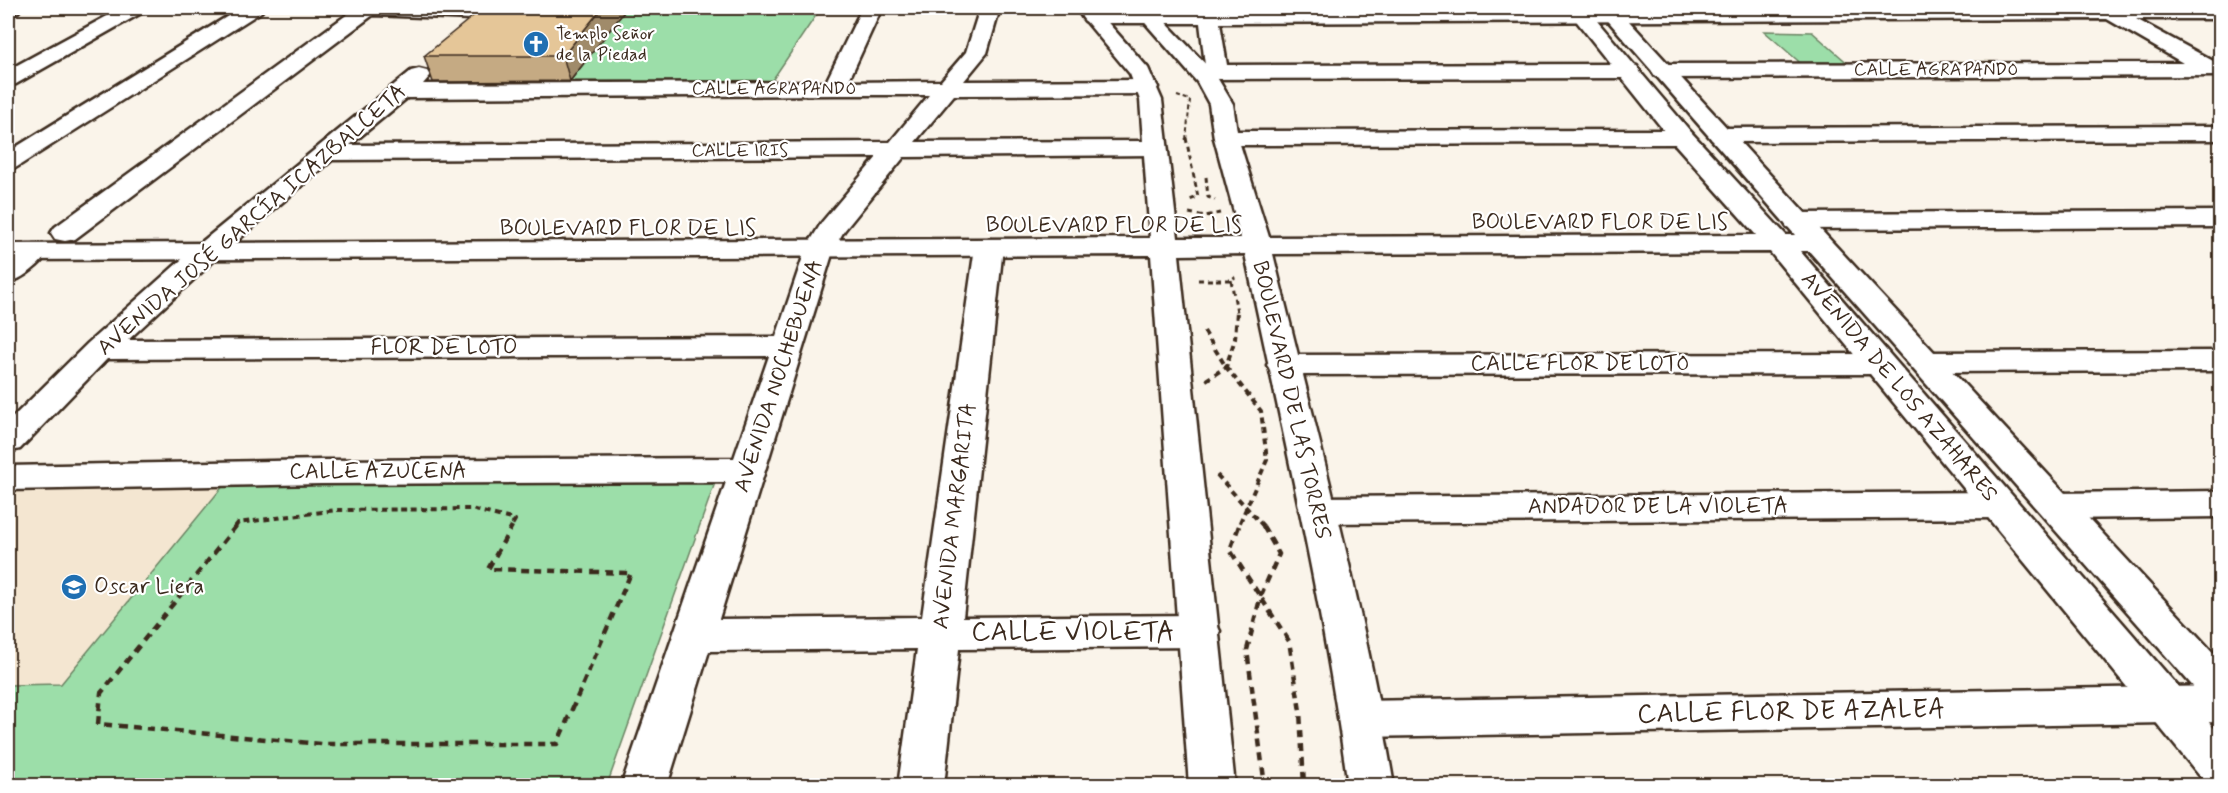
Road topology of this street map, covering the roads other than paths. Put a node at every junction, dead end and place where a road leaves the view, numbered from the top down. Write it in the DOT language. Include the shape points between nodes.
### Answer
graph roads {
  1 [pos="136,8"];
  2 [pos="254,8"];
  3 [pos="359,8"];
  4 [pos="369,8"];
  5 [pos="872,8"];
  6 [pos="990,8"];
  7 [pos="2105,10"];
  8 [pos="499,11"];
  9 [pos="1595,11"];
  10 [pos="1088,12"];
  11 [pos="1147,13"];
  12 [pos="2220,13"];
  13 [pos="1209,17"];
  14 [pos="469,35"];
  15 [pos="435,63"];
  16 [pos="1629,71"];
  17 [pos="1663,71"];
  18 [pos="2217,71"];
  19 [pos="1209,72"];
  20 [pos="8,80"];
  21 [pos="1147,87"];
  22 [pos="946,88"];
  23 [pos="834,89"];
  24 [pos="402,91"];
  25 [pos="2220,133"];
  26 [pos="1721,135"];
  27 [pos="1682,136"];
  28 [pos="1226,138"];
  29 [pos="1154,148"];
  30 [pos="895,150"];
  31 [pos="327,153"];
  32 [pos="8,162"];
  33 [pos="2220,219"];
  34 [pos="232,232"];
  35 [pos="1788,232"];
  36 [pos="8,233"];
  37 [pos="64,233"];
  38 [pos="1254,235"];
  39 [pos="1164,236"];
  40 [pos="826,238"];
  41 [pos="2220,240"];
  42 [pos="989,247"];
  43 [pos="208,251"];
  44 [pos="21,252"];
  45 [pos="8,274"];
  46 [pos="789,346"];
  47 [pos="99,350"];
  48 [pos="2220,361"];
  49 [pos="1927,362"];
  50 [pos="1877,364"];
  51 [pos="1283,365"];
  52 [pos="8,441"];
  53 [pos="749,470"];
  54 [pos="8,478"];
  55 [pos="2220,504"];
  56 [pos="1998,505"];
  57 [pos="2057,506"];
  58 [pos="1317,510"];
  59 [pos="1200,631"];
  60 [pos="940,633"];
  61 [pos="694,635"];
  62 [pos="2220,688"];
  63 [pos="2220,704"];
  64 [pos="2168,705"];
  65 [pos="1361,719"];
  66 [pos="2220,767"];
  67 [pos="644,786"];
  68 [pos="921,786"];
  69 [pos="1212,786"];
  70 [pos="1371,786"];
  1 -- 20 [label="street"];
  2 -- 32 [label="street"];
  3 -- 4 [label="street"];
  4 -- 8 [label="street"];
  4 -- 37 [label="street"];
  5 -- 23 [label="street"];
  6 -- 22 [label="street, AVENIDA NOCHEBUENA" via="976,53"];
  7 -- 9 [label="street"];
  7 -- 12 [label="street"];
  7 -- 18 [label="street"];
  8 -- 14 [label="street"];
  9 -- 13 [label="street"];
  9 -- 16 [label="street, AVENIDA DE LOS AZAHARES"];
  9 -- 17 [label="street, AVENIDA DE LOS AZAHARES"];
  10 -- 11 [label="street"];
  10 -- 21 [label="street" via="1140,73"];
  11 -- 13 [label="street"];
  11 -- 19 [label="street, BOULEVARD DE LAS TORRES"];
  13 -- 19 [label="street"];
  15 -- 24 [label="street, AVENIDA JOSÉ GARCÍA ICAZBALCETA"];
  16 -- 19 [label="street"];
  16 -- 27 [label="street, AVENIDA DE LOS AZAHARES"];
  17 -- 18 [label="street, CALLE AGRAPANDO"];
  17 -- 26 [label="street, AVENIDA DE LOS AZAHARES"];
  19 -- 28 [label="street, BOULEVARD DE LAS TORRES" via="1221,104"];
  21 -- 22 [label="street, CALLE AGRAPANDO"];
  21 -- 29 [label="street"];
  22 -- 23 [label="street, CALLE AGRAPANDO"];
  22 -- 30 [label="street, AVENIDA NOCHEBUENA"];
  23 -- 24 [label="street, CALLE AGRAPANDO"];
  24 -- 31 [label="street, AVENIDA JOSÉ GARCÍA ICAZBALCETA"];
  25 -- 26 [label="street"];
  26 -- 35 [label="street, AVENIDA DE LOS AZAHARES"];
  27 -- 28 [label="street"];
  27 -- 35 [label="street, AVENIDA DE LOS AZAHARES"];
  28 -- 38 [label="street, BOULEVARD DE LAS TORRES"];
  29 -- 30 [label="street, CALLE IRIS"];
  29 -- 39 [label="street"];
  30 -- 31 [label="street, CALLE IRIS"];
  30 -- 40 [label="street, AVENIDA NOCHEBUENA"];
  31 -- 34 [label="street, AVENIDA JOSÉ GARCÍA ICAZBALCETA"];
  33 -- 35 [label="street, BOULEVARD FLOR DE LIS"];
  34 -- 37 [label="street, BOULEVARD FLOR DE LIS"];
  34 -- 40 [label="street, BOULEVARD FLOR DE LIS"];
  34 -- 43 [label="street, AVENIDA JOSÉ GARCÍA ICAZBALCETA"];
  35 -- 38 [label="street, BOULEVARD FLOR DE LIS"];
  35 -- 41 [label="street, BOULEVARD FLOR DE LIS"];
  35 -- 49 [label="street, AVENIDA DE LOS AZAHARES"];
  35 -- 50 [label="street, AVENIDA DE LOS AZAHARES"];
  36 -- 37 [label="street, BOULEVARD FLOR DE LIS"];
  38 -- 39 [label="street, BOULEVARD FLOR DE LIS"];
  38 -- 51 [label="street, BOULEVARD DE LAS TORRES"];
  39 -- 40 [label="street, BOULEVARD FLOR DE LIS"];
  39 -- 42 [label="street, BOULEVARD FLOR DE LIS"];
  39 -- 59 [label="street"];
  40 -- 42 [label="street, BOULEVARD FLOR DE LIS"];
  40 -- 43 [label="street, BOULEVARD FLOR DE LIS"];
  40 -- 46 [label="street, AVENIDA NOCHEBUENA"];
  42 -- 60 [label="street, AVENIDA MARGARITA"];
  43 -- 44 [label="street, BOULEVARD FLOR DE LIS"];
  43 -- 47 [label="street, AVENIDA JOSÉ GARCÍA ICAZBALCETA"];
  44 -- 45 [label="street"];
  46 -- 47 [label="street, FLOR DE LOTO"];
  46 -- 53 [label="street, AVENIDA NOCHEBUENA"];
  47 -- 52 [label="street, AVENIDA JOSÉ GARCÍA ICAZBALCETA"];
  48 -- 49 [label="street"];
  49 -- 57 [label="street, AVENIDA DE LOS AZAHARES"];
  50 -- 51 [label="street, CALLE FLOR DE LOTO"];
  50 -- 56 [label="street, AVENIDA DE LOS AZAHARES"];
  51 -- 58 [label="street, BOULEVARD DE LAS TORRES"];
  53 -- 54 [label="street, CALLE AZUCENA"];
  53 -- 61 [label="street, AVENIDA NOCHEBUENA"];
  55 -- 57 [label="street"];
  56 -- 58 [label="street, ANDADOR DE LA VIOLETA"];
  56 -- 64 [label="street, AVENIDA DE LOS AZAHARES"];
  57 -- 62 [label="street, AVENIDA DE LOS AZAHARES"];
  58 -- 65 [label="street, BOULEVARD DE LAS TORRES"];
  59 -- 60 [label="street, CALLE VIOLETA"];
  59 -- 69 [label="street"];
  60 -- 61 [label="street, CALLE VIOLETA"];
  60 -- 68 [label="street, AVENIDA MARGARITA"];
  61 -- 67 [label="street, AVENIDA NOCHEBUENA"];
  63 -- 64 [label="street, CALLE FLOR DE AZALEA"];
  64 -- 65 [label="street, CALLE FLOR DE AZALEA"];
  64 -- 66 [label="street, AVENIDA DE LOS AZAHARES"];
  65 -- 70 [label="street, BOULEVARD DE LAS TORRES"];
}
